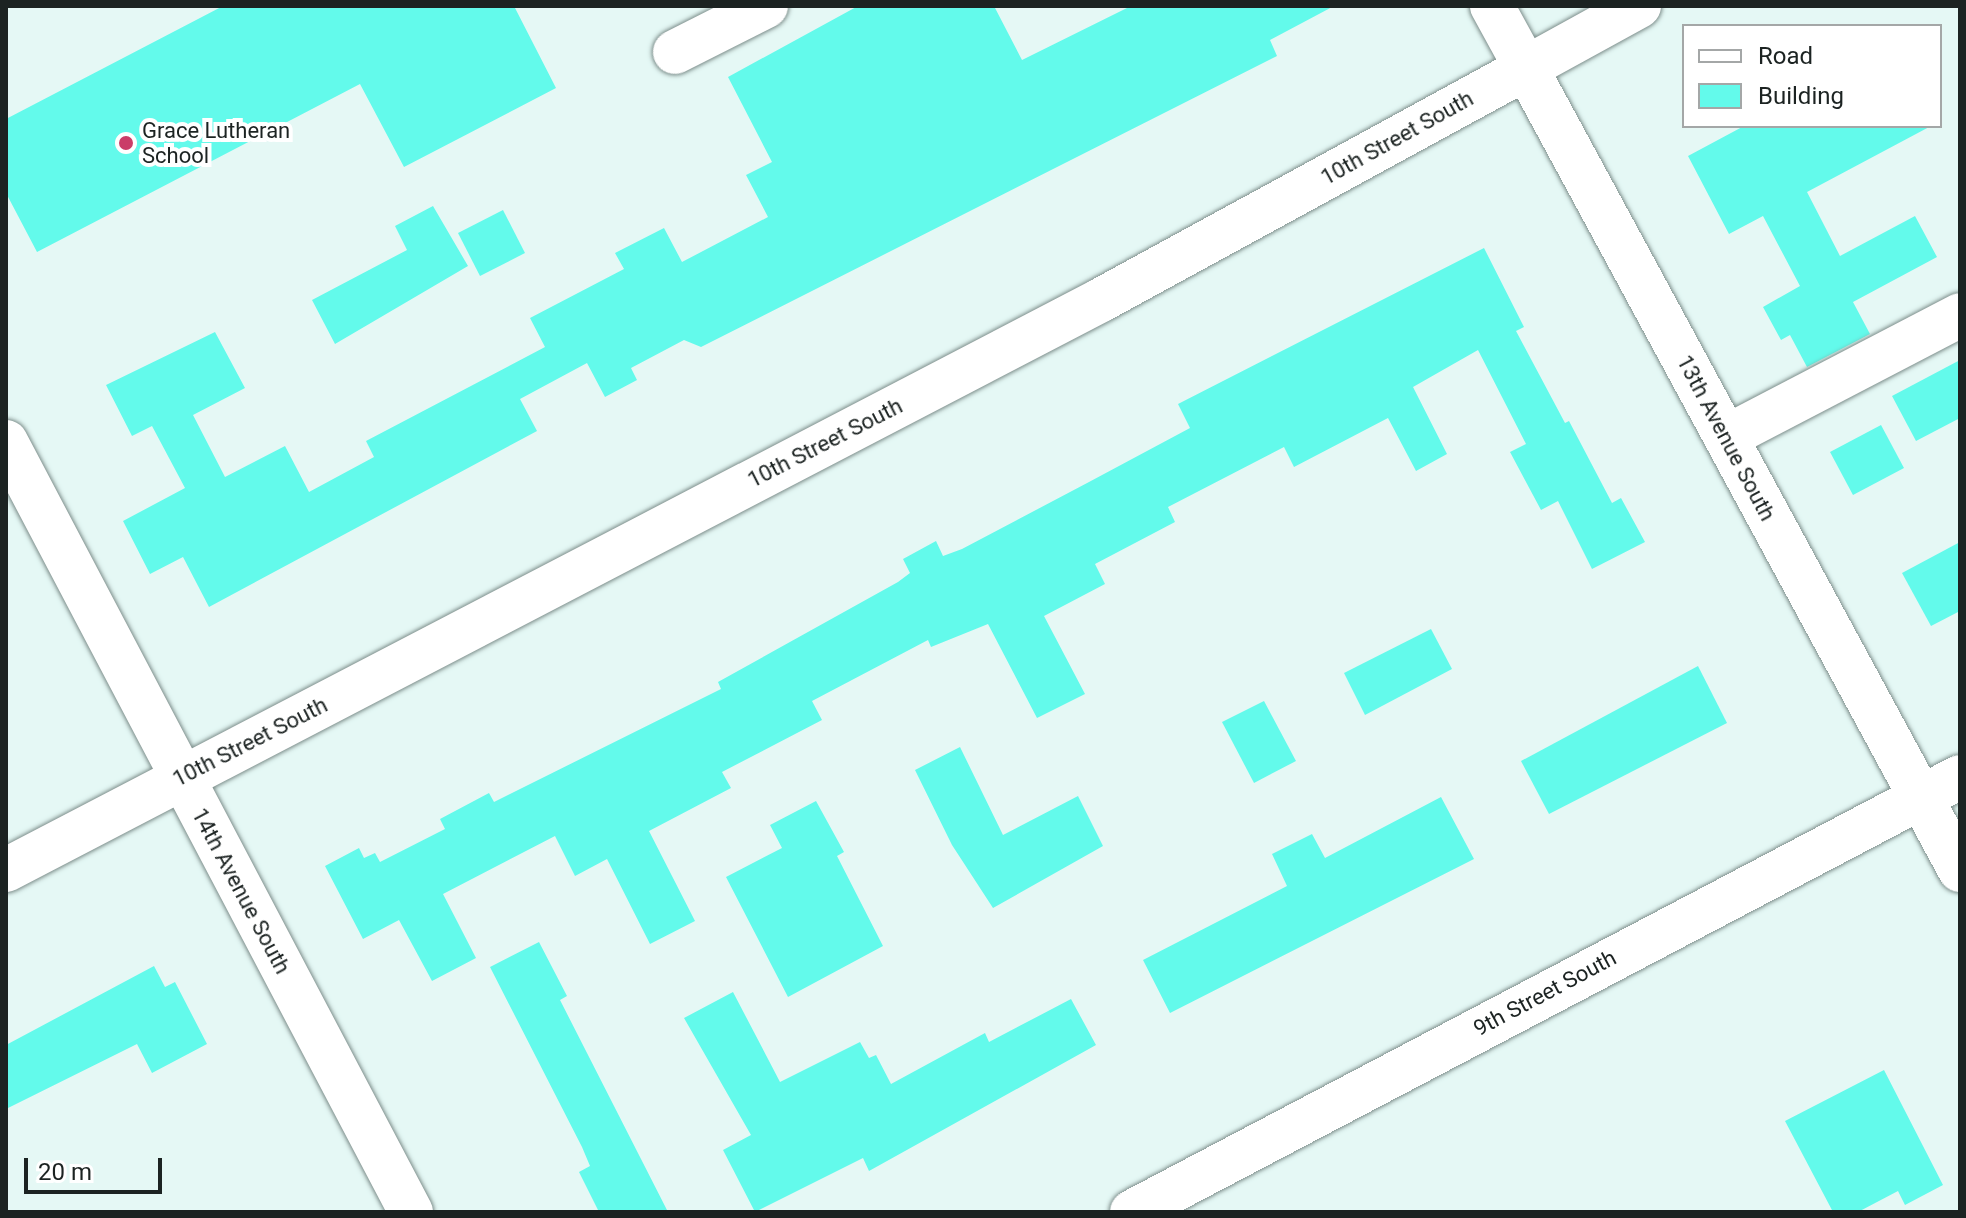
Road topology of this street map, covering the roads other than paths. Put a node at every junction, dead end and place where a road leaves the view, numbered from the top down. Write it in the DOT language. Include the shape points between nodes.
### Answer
graph roads {
  1 [pos="766,6"];
  2 [pos="1492,6"];
  3 [pos="1639,6"];
  4 [pos="675,52"];
  5 [pos="1526,68"];
  6 [pos="1960,315"];
  7 [pos="1726,437"];
  8 [pos="6,442"];
  9 [pos="181,777"];
  10 [pos="1960,777"];
  11 [pos="1921,797"];
  12 [pos="6,870"];
  13 [pos="1960,870"];
  14 [pos="411,1212"];
  15 [pos="1132,1212"];
  1 -- 4 [label="street"];
  2 -- 5 [label="street, 13th Avenue South"];
  3 -- 5 [label="street, 10th Street South"];
  5 -- 7 [label="street, 13th Avenue South"];
  5 -- 9 [label="street, 10th Street South" via="1101,300"];
  6 -- 7 [label="street"];
  7 -- 11 [label="street, 13th Avenue South"];
  8 -- 9 [label="street, 14th Avenue South"];
  9 -- 12 [label="street, 10th Street South"];
  9 -- 14 [label="street, 14th Avenue South"];
  10 -- 11 [label="street, 9th Street South"];
  11 -- 13 [label="street, 13th Avenue South"];
  11 -- 15 [label="street, 9th Street South"];
}
